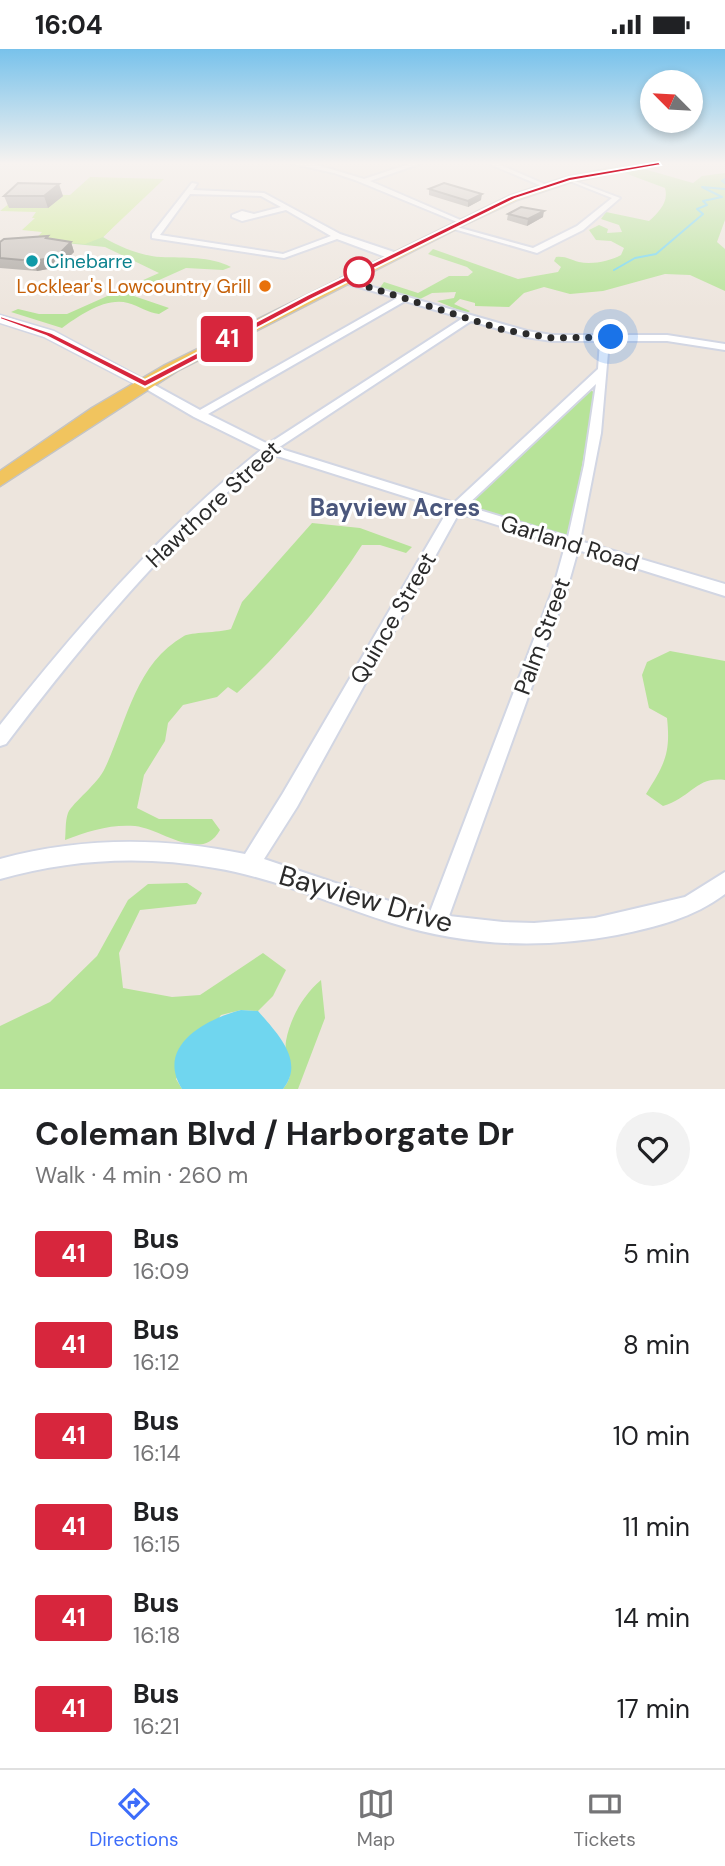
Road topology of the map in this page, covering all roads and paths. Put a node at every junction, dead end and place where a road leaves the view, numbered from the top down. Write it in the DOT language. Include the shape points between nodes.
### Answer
graph roads {
  1 [pos="173,212"];
  2 [pos="272,212"];
  3 [pos="293,212"];
  4 [pos="430,212"];
  5 [pos="486,212"];
  6 [pos="600,212"];
  7 [pos="254,216"];
  8 [pos="456,224"];
  9 [pos="337,236"];
  10 [pos="394,255"];
  11 [pos="344,280"];
  12 [pos="403,298"];
  13 [pos="0,319"];
  14 [pos="468,319"];
  15 [pos="605,337"];
  16 [pos="725,348"];
  17 [pos="603,372"];
  18 [pos="145,384"];
  19 [pos="198,415"];
  20 [pos="270,449"];
  21 [pos="0,480"];
  22 [pos="456,508"];
  23 [pos="574,543"];
  24 [pos="725,590"];
  25 [pos="0,738"];
  26 [pos="249,865"];
  27 [pos="0,869"];
  28 [pos="725,882"];
  29 [pos="436,923"];
  1 -- 9 [label="street" via="155,236 289,256"];
  2 -- 7 [label="street"];
  3 -- 9 [label="street"];
  4 -- 8 [label="street"];
  5 -- 8 [label="main road"];
  6 -- 8 [label="street" via="580,228 534,251"];
  8 -- 10 [label="main road"];
  9 -- 10 [label="street"];
  10 -- 11 [label="main road"];
  11 -- 12 [label="street"];
  11 -- 18 [label="main road"];
  12 -- 14 [label="street"];
  12 -- 19 [label="street"];
  13 -- 18 [label="street" via="49,334"];
  14 -- 15 [label="street" via="552,338"];
  14 -- 20 [label="street, Hawthore Street"];
  15 -- 16 [label="street" via="667,338"];
  15 -- 17 [label="street, Palm Street"];
  17 -- 22 [label="street, Quince Street"];
  17 -- 23 [label="street, Palm Street"];
  18 -- 19 [label="street, Garland Road"];
  18 -- 21 [label="main road"];
  19 -- 20 [label="street, Garland Road"];
  20 -- 22 [label="street, Garland Road"];
  20 -- 25 [label="street, Hawthore Street" via="150,560"];
  22 -- 23 [label="street, Garland Road"];
  22 -- 26 [label="street, Quince Street"];
  23 -- 24 [label="street, Garland Road"];
  23 -- 29 [label="street, Palm Street"];
  26 -- 27 [label="street, Bayview Drive" via="155,850 75,852"];
  26 -- 29 [label="street, Bayview Drive" via="414,920"];
  28 -- 29 [label="street, Bayview Drive" via="690,905 612,926 497,934"];
}
